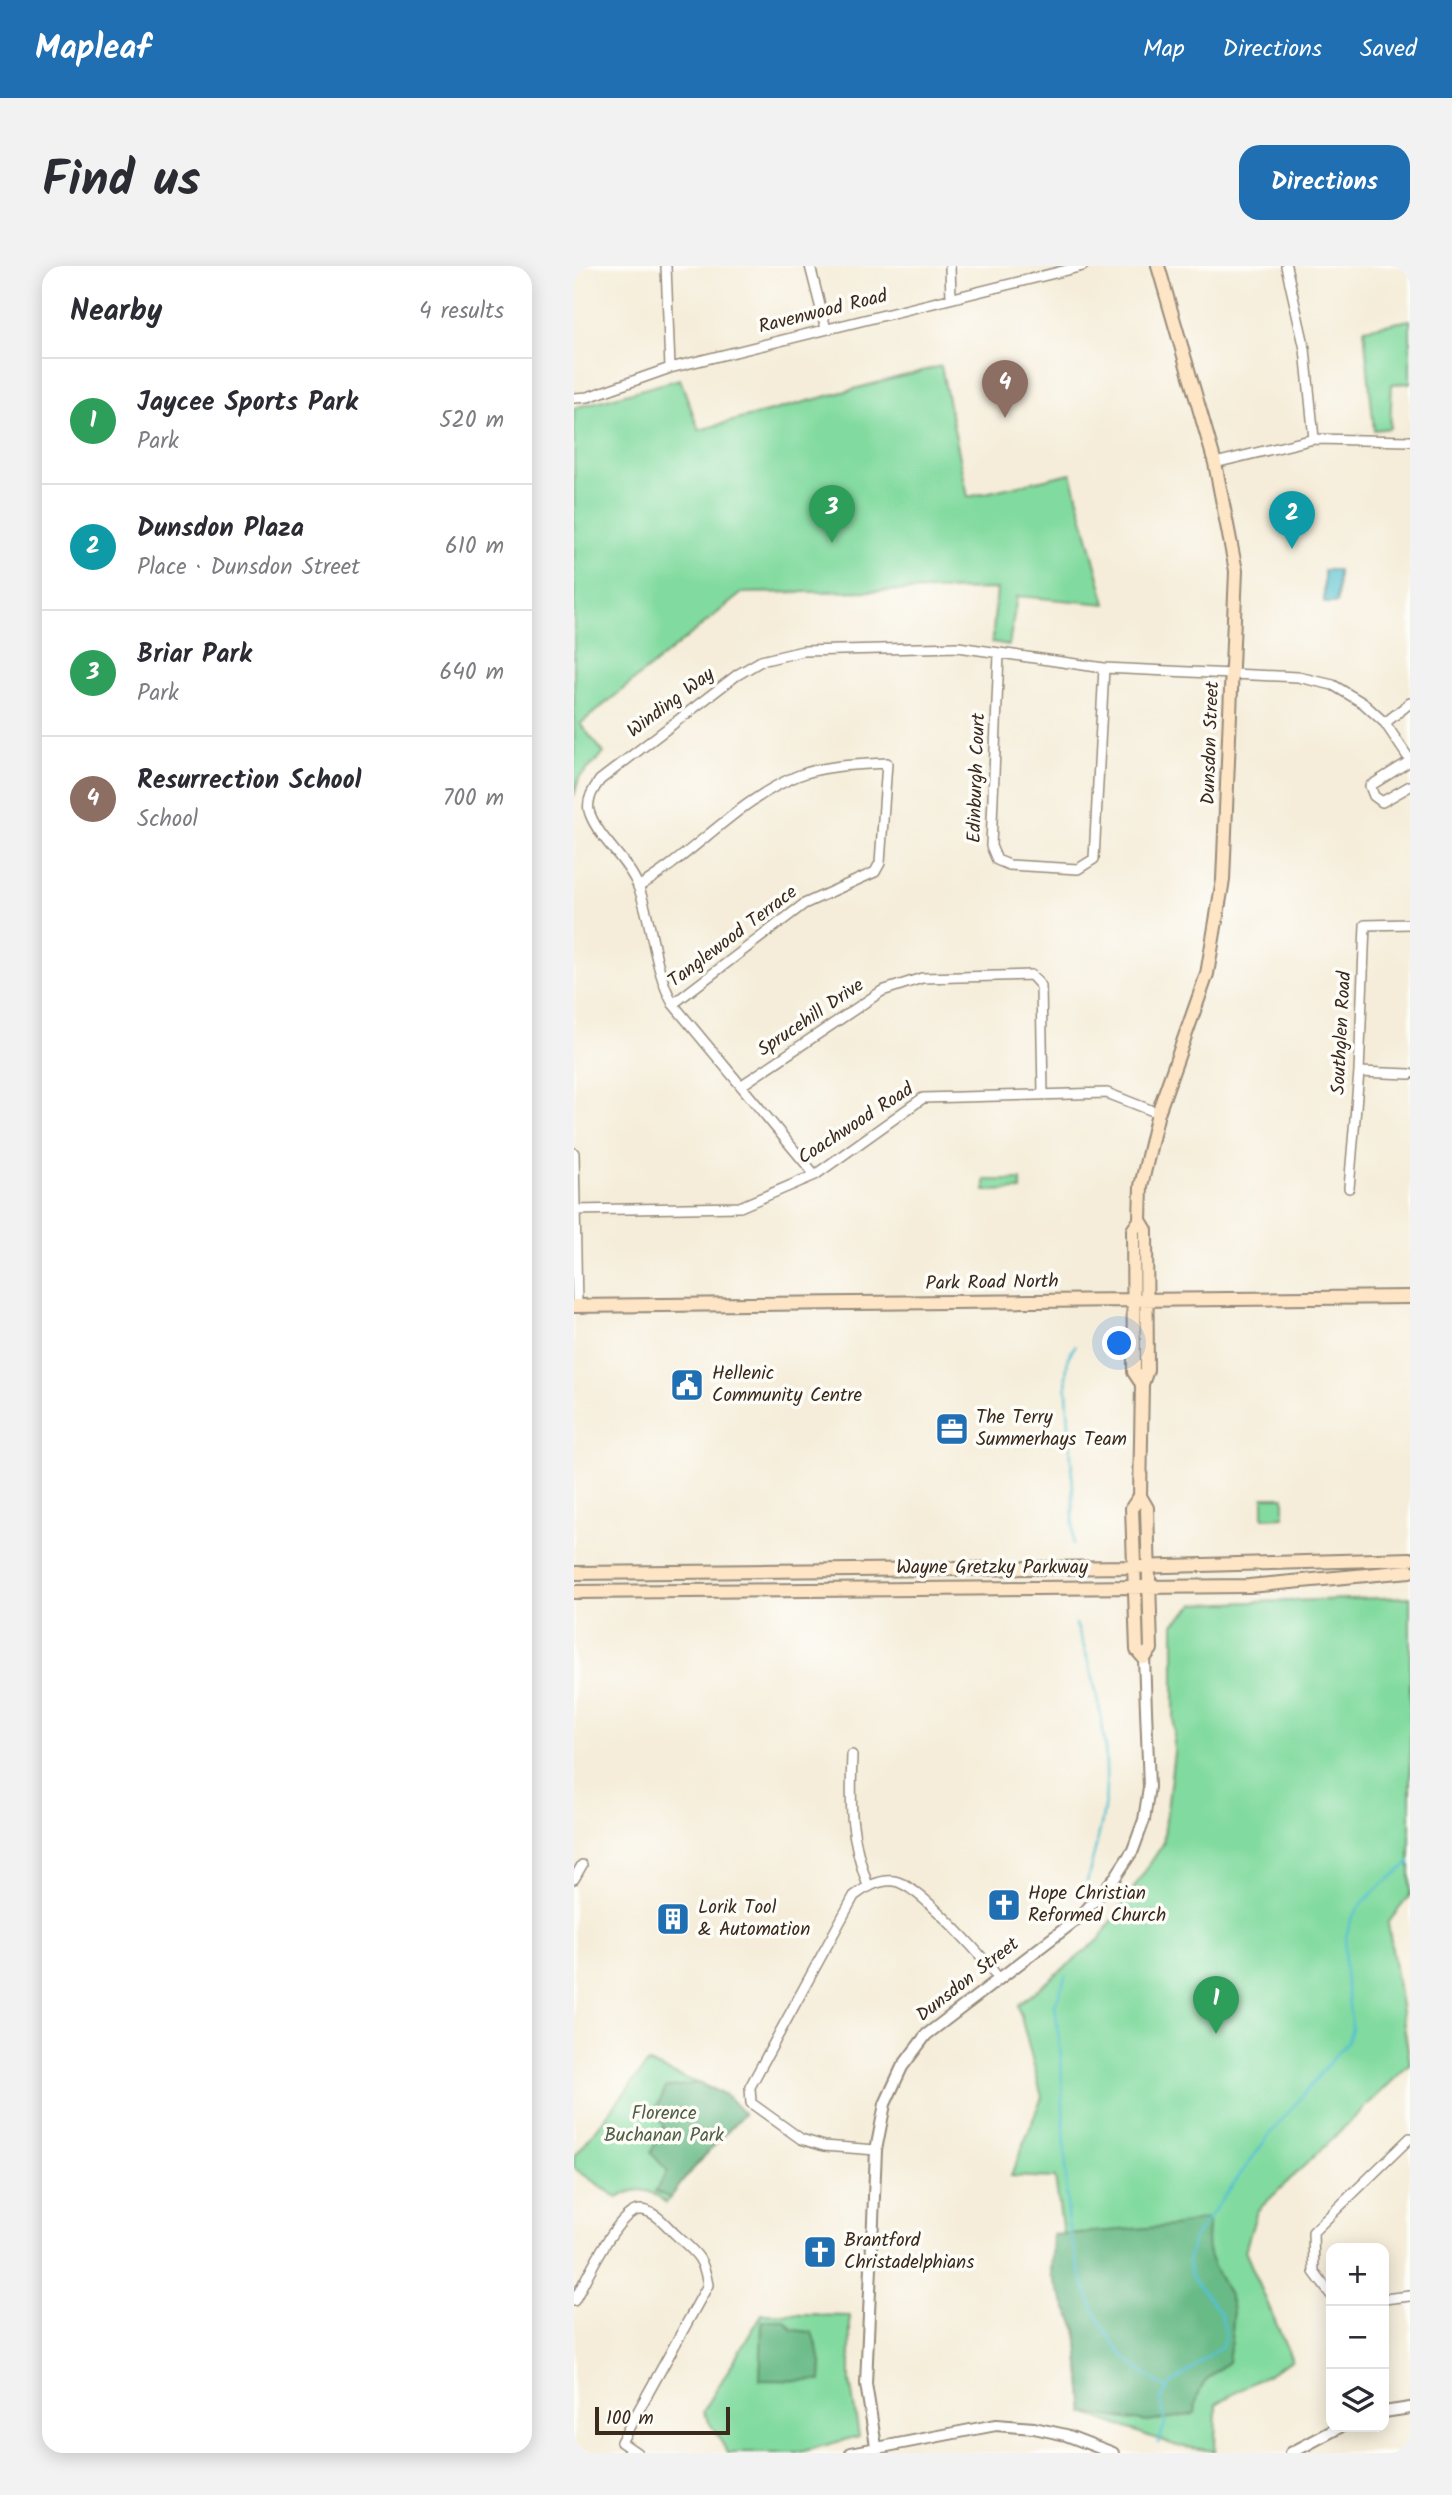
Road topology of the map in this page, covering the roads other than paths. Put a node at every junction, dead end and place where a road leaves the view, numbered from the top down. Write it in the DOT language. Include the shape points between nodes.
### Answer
graph roads {
  1 [pos="666,266"];
  2 [pos="810,266"];
  3 [pos="950,266"];
  4 [pos="1083,266"];
  5 [pos="1158,266"];
  6 [pos="1286,266"];
  7 [pos="951,298"];
  8 [pos="825,329"];
  9 [pos="670,368"];
  10 [pos="574,398"];
  11 [pos="1314,439"];
  12 [pos="1410,441"];
  13 [pos="1215,463"];
  14 [pos="999,654"];
  15 [pos="1104,668"];
  16 [pos="1233,673"];
  17 [pos="1410,703"];
  18 [pos="1385,723"];
  19 [pos="1410,760"];
  20 [pos="1410,786"];
  21 [pos="638,887"];
  22 [pos="1410,924"];
  23 [pos="673,1004"];
  24 [pos="1359,1072"];
  25 [pos="1410,1074"];
  26 [pos="742,1085"];
  27 [pos="1042,1093"];
  28 [pos="1158,1113"];
  29 [pos="574,1153"];
  30 [pos="814,1175"];
  31 [pos="1349,1188"];
  32 [pos="575,1210"];
  33 [pos="1410,1297"];
  34 [pos="1138,1300"];
  35 [pos="575,1306"];
  36 [pos="1140,1496"];
  37 [pos="1410,1559"];
  38 [pos="1149,1566"];
  39 [pos="1133,1567"];
  40 [pos="1410,1572"];
  41 [pos="574,1573"];
  42 [pos="1134,1586"];
  43 [pos="1150,1586"];
  44 [pos="574,1592"];
  45 [pos="1144,1658"];
  46 [pos="852,1755"];
  47 [pos="582,1865"];
  48 [pos="574,1879"];
  49 [pos="867,1886"];
  50 [pos="999,1979"];
  51 [pos="1410,2138"];
  52 [pos="876,2150"];
  53 [pos="1326,2288"];
  54 [pos="1410,2296"];
  55 [pos="1389,2298"];
  56 [pos="574,2301"];
  57 [pos="1410,2408"];
  58 [pos="1389,2411"];
  59 [pos="1331,2432"];
  60 [pos="876,2446"];
  61 [pos="638,2453"];
  62 [pos="851,2453"];
  63 [pos="1114,2453"];
  64 [pos="1291,2453"];
  1 -- 9 [label="street"];
  2 -- 8 [label="street"];
  3 -- 7 [label="street"];
  4 -- 7 [label="street, Ravenwood Road"];
  5 -- 13 [label="main road, Dunsdon Street"];
  6 -- 11 [label="street" via="1305,349"];
  7 -- 8 [label="street, Ravenwood Road"];
  8 -- 9 [label="street, Ravenwood Road"];
  9 -- 10 [label="street, Ravenwood Road"];
  11 -- 12 [label="street"];
  11 -- 13 [label="street"];
  13 -- 16 [label="main road, Dunsdon Street" via="1236,570"];
  14 -- 15 [label="street, Winding Way"];
  14 -- 15 [label="street, Edinburgh Court" via="991,846 996,860 1009,865 1079,869 1094,859"];
  14 -- 21 [label="street, Winding Way" via="949,647 803,651 761,661 737,675 612,770 592,792 590,814"];
  15 -- 16 [label="street, Winding Way"];
  16 -- 18 [label="street, Winding Way" via="1297,677 1333,685"];
  16 -- 28 [label="main road, Dunsdon Street" via="1223,880 1207,974"];
  17 -- 18 [label="street"];
  18 -- 19 [label="street, Winding Way"];
  19 -- 20 [label="street" via="1370,786 1382,802"];
  21 -- 23 [label="street, Winding Way" via="661,982"];
  21 -- 23 [label="street, Tanglewood Terrace" via="773,787 830,767 887,762 880,863 875,872 804,904"];
  22 -- 24 [label="street, Southglen Road" via="1365,925"];
  23 -- 26 [label="street, Winding Way"];
  24 -- 25 [label="street"];
  24 -- 31 [label="street, Southglen Road"];
  26 -- 27 [label="street, Sprucehill Drive" via="882,991 922,978 1031,975 1041,986"];
  26 -- 30 [label="street, Winding Way"];
  27 -- 28 [label="street, Coachwood Road" via="1107,1093"];
  27 -- 30 [label="street, Coachwood Road" via="923,1098"];
  28 -- 34 [label="main road, Dunsdon Street" via="1141,1186 1140,1220 1146,1230"];
  29 -- 32 [label="street"];
  30 -- 32 [label="street, Coachwood Road" via="740,1207"];
  32 -- 35 [label="street"];
  33 -- 34 [label="main road, Park Road North"];
  34 -- 35 [label="main road, Park Road North"];
  34 -- 36 [label="main road, Dunsdon Street" via="1147,1370 1142,1384"];
  36 -- 38 [label="main road, Dunsdon Street" via="1147,1508"];
  36 -- 39 [label="main road, Dunsdon Street" via="1132,1508"];
  37 -- 38 [label="main road, Wayne Gretzky Parkway"];
  38 -- 39 [label="main road, Wayne Gretzky Parkway"];
  38 -- 43 [label="main road, Dunsdon Street"];
  39 -- 41 [label="main road, Wayne Gretzky Parkway"];
  39 -- 42 [label="main road, Dunsdon Street"];
  40 -- 43 [label="main road, Wayne Gretzky Parkway" via="1249,1586"];
  42 -- 43 [label="main road, Wayne Gretzky Parkway"];
  42 -- 44 [label="main road, Wayne Gretzky Parkway"];
  42 -- 45 [label="main road, Dunsdon Street" via="1137,1650"];
  43 -- 45 [label="main road, Dunsdon Street" via="1151,1649"];
  45 -- 50 [label="street, Dunsdon Street" via="1149,1787 1133,1850 1080,1917"];
  46 -- 49 [label="street" via="849,1816"];
  47 -- 48 [label="street"];
  49 -- 50 [label="street" via="893,1881 916,1891"];
  49 -- 52 [label="street" via="854,1896 750,2087 751,2103 801,2139 824,2146"];
  50 -- 52 [label="street, Dunsdon Street" via="926,2035 902,2067 885,2104"];
  51 -- 53 [label="street" via="1313,2232 1314,2272"];
  52 -- 60 [label="street, Dunsdon Street" via="866,2392"];
  54 -- 55 [label="street"];
  56 -- 61 [label="street" via="612,2234 629,2213 639,2210 653,2213 705,2262 708,2285 621,2442"];
  57 -- 58 [label="street"];
  59 -- 64 [label="street"];
  60 -- 62 [label="street"];
  60 -- 63 [label="street" via="1015,2425 1066,2435"];
}
